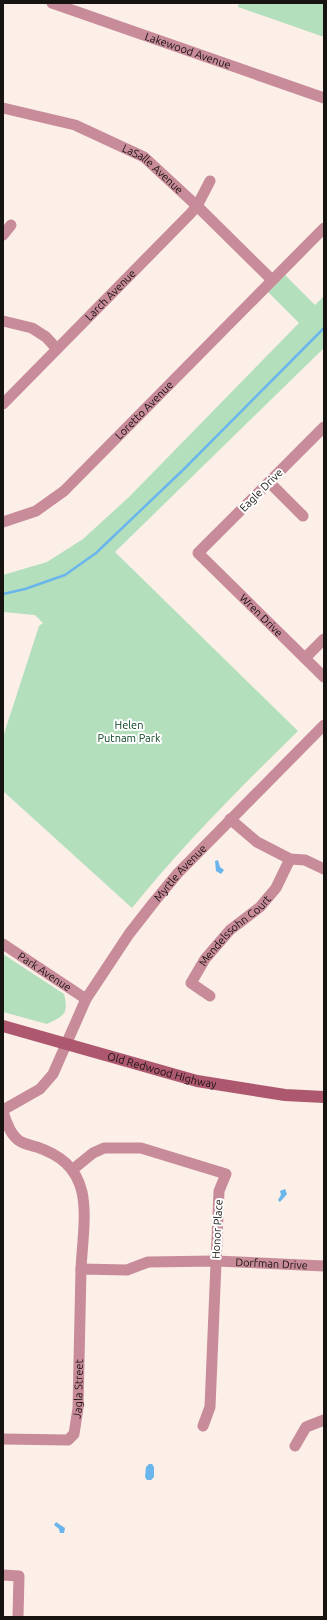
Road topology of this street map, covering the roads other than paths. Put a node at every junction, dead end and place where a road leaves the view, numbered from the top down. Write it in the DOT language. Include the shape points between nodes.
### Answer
graph roads {
  1 [pos="52,3"];
  2 [pos="324,98"];
  3 [pos="3,108"];
  4 [pos="210,181"];
  5 [pos="197,206"];
  6 [pos="11,225"];
  7 [pos="324,228"];
  8 [pos="3,235"];
  9 [pos="272,280"];
  10 [pos="3,321"];
  11 [pos="57,349"];
  12 [pos="3,404"];
  13 [pos="324,427"];
  14 [pos="269,482"];
  15 [pos="303,516"];
  16 [pos="3,522"];
  17 [pos="198,553"];
  18 [pos="324,639"];
  19 [pos="305,658"];
  20 [pos="324,677"];
  21 [pos="324,725"];
  22 [pos="230,819"];
  23 [pos="290,859"];
  24 [pos="324,869"];
  25 [pos="3,944"];
  26 [pos="210,996"];
  27 [pos="86,999"];
  28 [pos="3,1026"];
  29 [pos="67,1044"];
  30 [pos="324,1097"];
  31 [pos="3,1111"];
  32 [pos="72,1170"];
  33 [pos="216,1261"];
  34 [pos="324,1266"];
  35 [pos="81,1269"];
  36 [pos="324,1420"];
  37 [pos="203,1426"];
  38 [pos="3,1439"];
  39 [pos="295,1446"];
  40 [pos="3,1575"];
  41 [pos="18,1617"];
  1 -- 2 [label="street, Lakewood Avenue"];
  3 -- 5 [label="street, LaSalle Avenue" via="75,125 144,157"];
  4 -- 5 [label="street, Larch Avenue"];
  5 -- 9 [label="street, LaSalle Avenue"];
  5 -- 11 [label="street, Larch Avenue"];
  6 -- 8 [label="street"];
  7 -- 9 [label="street"];
  9 -- 16 [label="street, Loretto Avenue" via="64,491 36,511"];
  10 -- 11 [label="street" via="32,328 46,337"];
  11 -- 12 [label="street, Larch Avenue"];
  13 -- 14 [label="street, Eagle Drive"];
  14 -- 15 [label="street"];
  14 -- 17 [label="street, Eagle Drive"];
  17 -- 19 [label="street, Wren Drive"];
  18 -- 19 [label="street"];
  19 -- 20 [label="street, Wren Drive"];
  21 -- 22 [label="street, Myrtle Avenue"];
  22 -- 23 [label="street" via="256,842"];
  22 -- 27 [label="street, Myrtle Avenue" via="154,902"];
  23 -- 24 [label="street" via="305,860"];
  23 -- 26 [label="street, Mendelssohn Court" via="276,888 260,907 230,930 205,959 191,983"];
  25 -- 27 [label="street, Park Avenue"];
  27 -- 29 [label="street, Myrtle Avenue"];
  28 -- 29 [label="main road, Old Redwood Highway"];
  29 -- 30 [label="main road, Old Redwood Highway" via="197,1081 285,1095"];
  29 -- 31 [label="street, Myrtle Avenue" via="53,1074 40,1089"];
  31 -- 32 [label="street, Jagla Street" via="6,1123 17,1140 63,1159"];
  32 -- 33 [label="street, Honor Place" via="93,1153 104,1148 141,1148 226,1174 219,1191"];
  32 -- 35 [label="street, Jagla Street" via="79,1181 84,1207"];
  33 -- 34 [label="street, Dorfman Drive"];
  33 -- 35 [label="street, Dorfman Drive" via="148,1262 127,1270"];
  33 -- 37 [label="street, Honor Place" via="210,1407"];
  35 -- 38 [label="street, Jagla Street" via="78,1408 74,1434 68,1440"];
  36 -- 39 [label="street" via="306,1427"];
  40 -- 41 [label="street" via="19,1576"];
}
